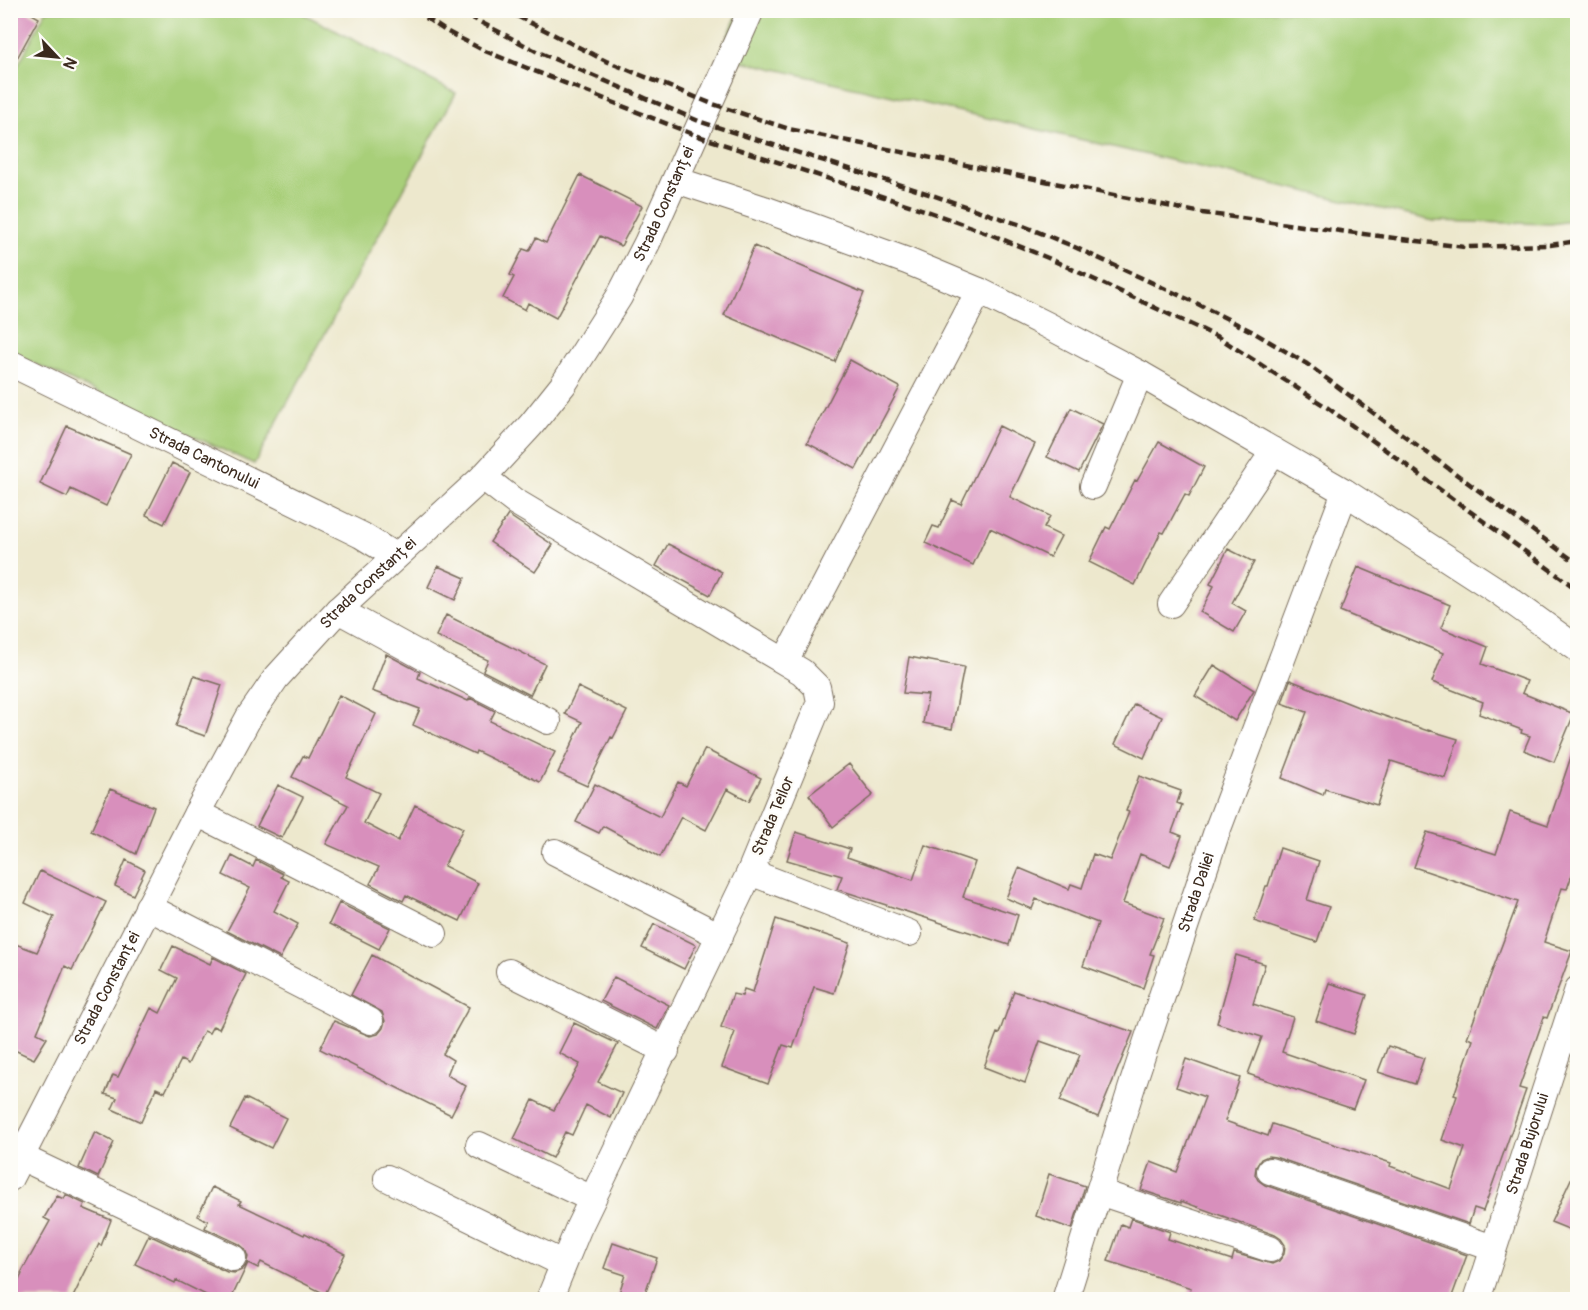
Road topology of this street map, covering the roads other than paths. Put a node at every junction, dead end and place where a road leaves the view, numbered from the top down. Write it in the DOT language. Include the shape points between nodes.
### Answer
graph roads {
  1 [pos="751,10"];
  2 [pos="676,180"];
  3 [pos="979,291"];
  4 [pos="10,363"];
  5 [pos="1140,374"];
  6 [pos="1274,451"];
  7 [pos="483,477"];
  8 [pos="1093,486"];
  9 [pos="1345,492"];
  10 [pos="395,556"];
  11 [pos="1171,604"];
  12 [pos="338,610"];
  13 [pos="1578,649"];
  14 [pos="785,661"];
  15 [pos="548,721"];
  16 [pos="197,813"];
  17 [pos="555,852"];
  18 [pos="750,872"];
  19 [pos="148,907"];
  20 [pos="909,933"];
  21 [pos="434,934"];
  22 [pos="720,936"];
  23 [pos="509,972"];
  24 [pos="1578,989"];
  25 [pos="370,1021"];
  26 [pos="666,1051"];
  27 [pos="479,1145"];
  28 [pos="16,1167"];
  29 [pos="1270,1172"];
  30 [pos="387,1178"];
  31 [pos="1099,1192"];
  32 [pos="592,1199"];
  33 [pos="1493,1248"];
  34 [pos="1270,1249"];
  35 [pos="233,1258"];
  36 [pos="562,1263"];
  37 [pos="549,1299"];
  38 [pos="1065,1299"];
  39 [pos="1477,1299"];
  1 -- 2 [label="street, Strada Constanței"];
  2 -- 3 [label="street" via="896,257"];
  2 -- 7 [label="street, Strada Constanței" via="619,297 586,351 563,386"];
  3 -- 5 [label="street"];
  3 -- 14 [label="street"];
  4 -- 10 [label="street, Strada Cantonului" via="361,535"];
  5 -- 6 [label="street"];
  5 -- 8 [label="street"];
  6 -- 9 [label="street"];
  6 -- 11 [label="street"];
  7 -- 10 [label="street, Strada Constanței"];
  7 -- 14 [label="street, Strada Teilor" via="514,501"];
  9 -- 13 [label="street" via="1496,590"];
  9 -- 31 [label="street, Strada Daliei" via="1216,834"];
  10 -- 12 [label="street, Strada Constanței"];
  12 -- 15 [label="street"];
  12 -- 16 [label="street, Strada Constanței" via="276,678 249,717"];
  14 -- 18 [label="street, Strada Teilor" via="817,687 820,702"];
  16 -- 19 [label="street, Strada Constanței"];
  16 -- 21 [label="street"];
  17 -- 22 [label="street"];
  18 -- 20 [label="street"];
  18 -- 22 [label="street, Strada Teilor"];
  19 -- 25 [label="street"];
  19 -- 28 [label="street, Strada Constanței"];
  22 -- 26 [label="street, Strada Teilor"];
  23 -- 26 [label="street"];
  24 -- 33 [label="street, Strada Bujorului"];
  26 -- 32 [label="street, Strada Teilor"];
  27 -- 32 [label="street"];
  28 -- 35 [label="street"];
  29 -- 33 [label="street"];
  30 -- 36 [label="street"];
  31 -- 34 [label="street"];
  31 -- 38 [label="street, Strada Daliei"];
  32 -- 36 [label="street, Strada Teilor"];
  33 -- 39 [label="street, Strada Bujorului"];
  36 -- 37 [label="street, Strada Teilor"];
}
